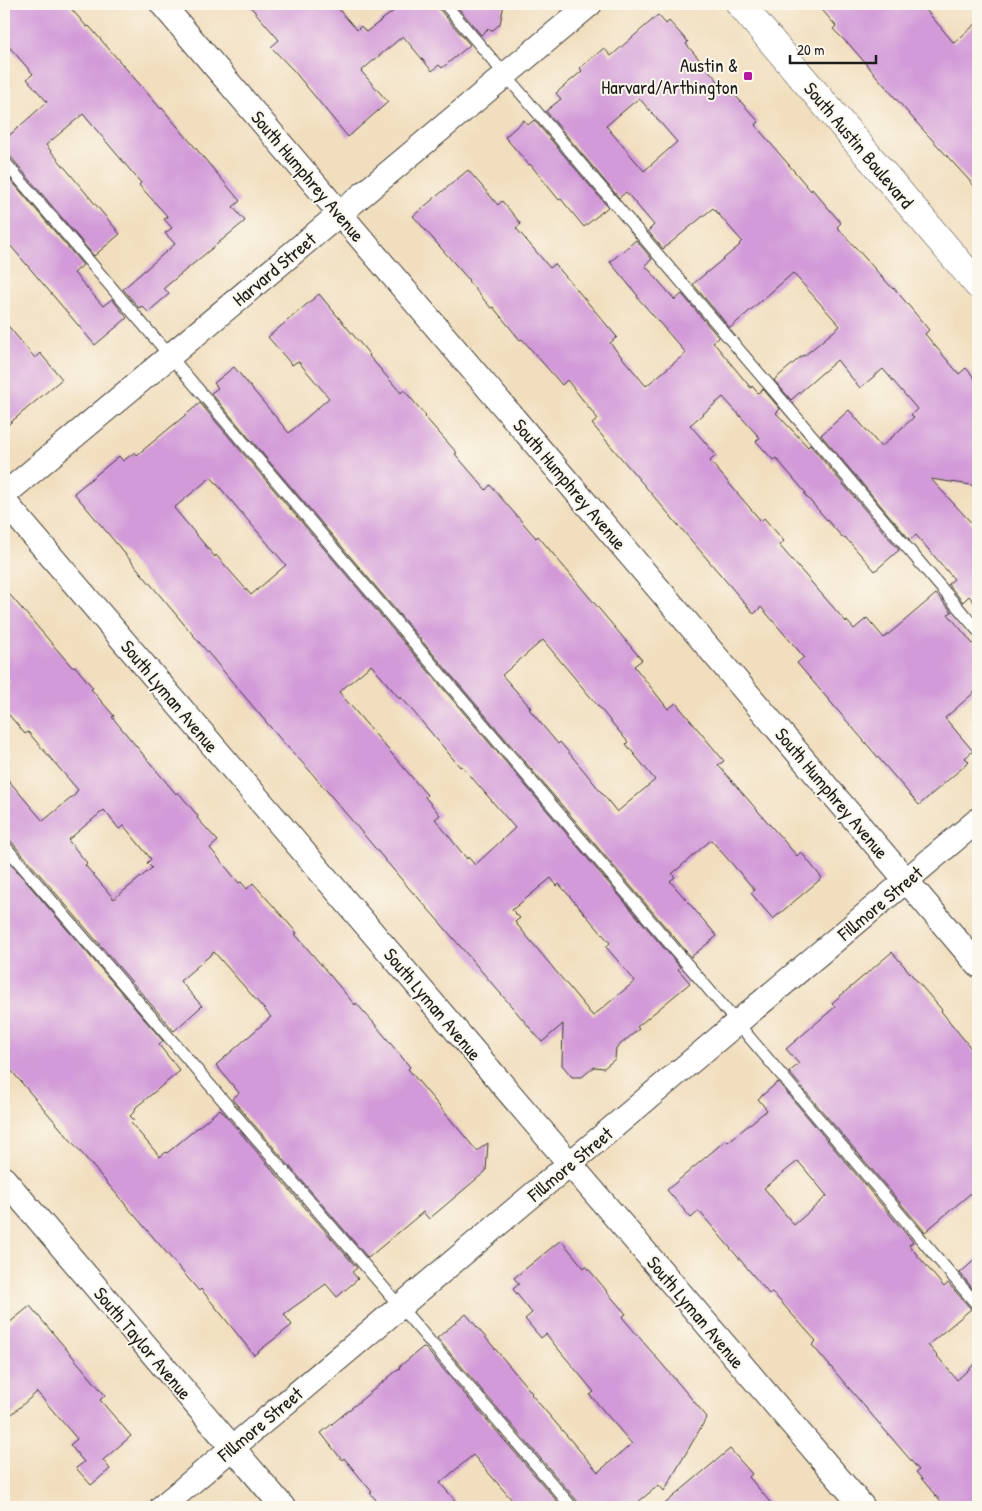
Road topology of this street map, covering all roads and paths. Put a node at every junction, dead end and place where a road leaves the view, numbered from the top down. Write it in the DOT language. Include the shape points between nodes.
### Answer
graph roads {
  1 [pos="162,4"];
  2 [pos="445,4"];
  3 [pos="590,4"];
  4 [pos="740,4"];
  5 [pos="506,74"];
  6 [pos="4,161"];
  7 [pos="341,214"];
  8 [pos="978,285"];
  9 [pos="170,357"];
  10 [pos="4,495"];
  11 [pos="4,501"];
  12 [pos="978,631"];
  13 [pos="978,820"];
  14 [pos="4,845"];
  15 [pos="906,880"];
  16 [pos="978,965"];
  17 [pos="737,1023"];
  18 [pos="570,1164"];
  19 [pos="4,1179"];
  20 [pos="400,1306"];
  21 [pos="978,1306"];
  22 [pos="232,1448"];
  23 [pos="162,1507"];
  24 [pos="283,1507"];
  25 [pos="572,1507"];
  26 [pos="863,1507"];
  1 -- 7 [label="street, South Humphrey Avenue"];
  2 -- 5 [label="lane"];
  3 -- 5 [label="street, Harvard Street"];
  4 -- 8 [label="street, South Austin Boulevard"];
  5 -- 7 [label="street, Harvard Street"];
  5 -- 12 [label="lane"];
  6 -- 9 [label="lane"];
  7 -- 9 [label="street, Harvard Street"];
  7 -- 15 [label="street, South Humphrey Avenue"];
  9 -- 10 [label="street, Harvard Street"];
  9 -- 17 [label="lane"];
  11 -- 18 [label="street, South Lyman Avenue"];
  13 -- 15 [label="street, Fillmore Street"];
  14 -- 20 [label="lane"];
  15 -- 16 [label="street, South Humphrey Avenue"];
  15 -- 17 [label="street, Fillmore Street"];
  17 -- 18 [label="street, Fillmore Street"];
  17 -- 21 [label="lane"];
  18 -- 20 [label="street, Fillmore Street"];
  18 -- 26 [label="street, South Lyman Avenue"];
  19 -- 22 [label="street, South Taylor Avenue"];
  20 -- 22 [label="street, Fillmore Street"];
  20 -- 25 [label="lane"];
  22 -- 23 [label="street, Fillmore Street"];
  22 -- 24 [label="street, South Taylor Avenue"];
}
